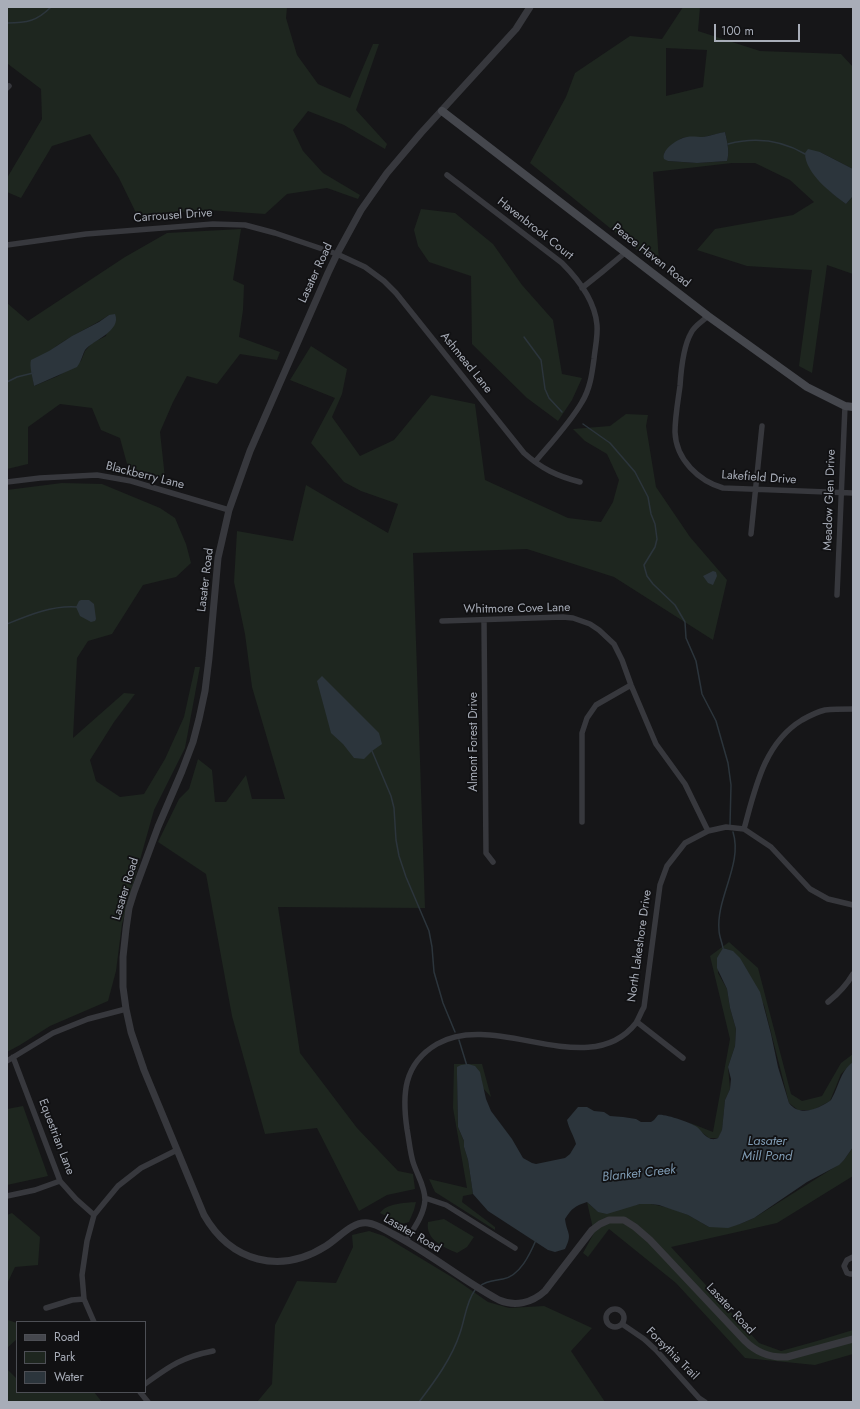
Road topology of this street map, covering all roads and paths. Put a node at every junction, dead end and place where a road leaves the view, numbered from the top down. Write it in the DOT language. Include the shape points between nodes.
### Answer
graph roads {
  1 [pos="530,7"];
  2 [pos="442,111"];
  3 [pos="447,175"];
  4 [pos="7,245"];
  5 [pos="626,252"];
  6 [pos="337,254"];
  7 [pos="582,288"];
  8 [pos="708,316"];
  9 [pos="849,407"];
  10 [pos="762,426"];
  11 [pos="535,462"];
  12 [pos="7,482"];
  13 [pos="580,482"];
  14 [pos="756,490"];
  15 [pos="842,492"];
  16 [pos="853,493"];
  17 [pos="229,510"];
  18 [pos="751,534"];
  19 [pos="837,595"];
  20 [pos="484,620"];
  21 [pos="442,621"];
  22 [pos="630,685"];
  23 [pos="853,709"];
  24 [pos="582,822"];
  25 [pos="744,829"];
  26 [pos="708,831"];
  27 [pos="494,862"];
  28 [pos="853,905"];
  29 [pos="853,974"];
  30 [pos="828,1002"];
  31 [pos="126,1009"];
  32 [pos="637,1022"];
  33 [pos="14,1057"];
  34 [pos="683,1058"];
  35 [pos="7,1061"];
  36 [pos="177,1150"];
  37 [pos="60,1181"];
  38 [pos="7,1196"];
  39 [pos="425,1198"];
  40 [pos="94,1215"];
  41 [pos="406,1241"];
  42 [pos="515,1248"];
  43 [pos="853,1257"];
  44 [pos="853,1274"];
  45 [pos="84,1299"];
  46 [pos="46,1308"];
  47 [pos="94,1321"];
  48 [pos="622,1324"];
  49 [pos="853,1340"];
  50 [pos="213,1351"];
  51 [pos="146,1383"];
  52 [pos="141,1393"];
  53 [pos="148,1402"];
  54 [pos="705,1402"];
  1 -- 2 [label="street, Lasater Road" via="516,29"];
  2 -- 5 [label="main road, Peace Haven Road"];
  2 -- 6 [label="street, Lasater Road" via="379,184 361,210"];
  3 -- 7 [label="street, Havenbrook Court" via="562,263"];
  4 -- 6 [label="street, Carrousel Drive" via="86,234 214,224 245,225"];
  5 -- 7 [label="street"];
  5 -- 8 [label="main road, Peace Haven Road"];
  6 -- 11 [label="street, Ashmead Lane" via="365,267 396,293 524,452"];
  6 -- 17 [label="street, Lasater Road" via="250,451"];
  7 -- 11 [label="street, Havenbrook Court" via="597,325 592,376 582,403"];
  8 -- 9 [label="main road, Peace Haven Road" via="807,388"];
  8 -- 14 [label="street, Lakefield Drive" via="691,332 686,347 675,432 677,446 695,473 711,484 723,488"];
  9 -- 15 [label="street, Meadow Glen Drive"];
  10 -- 14 [label="street"];
  11 -- 13 [label="street, Ashmead Lane" via="564,478"];
  12 -- 17 [label="street, Blackberry Lane" via="97,475 131,481"];
  14 -- 15 [label="street, Lakefield Drive"];
  14 -- 18 [label="street"];
  15 -- 16 [label="street, Lakefield Drive"];
  15 -- 19 [label="street, Meadow Glen Drive"];
  17 -- 31 [label="street, Lasater Road" via="218,564 208,665 199,719 188,756 156,834 128,914 123,957"];
  20 -- 21 [label="street, Whitmore Cove Lane"];
  20 -- 22 [label="street, Whitmore Cove Lane" via="563,616 590,624 614,644"];
  20 -- 27 [label="street, Almont Forest Drive" via="486,852"];
  22 -- 24 [label="street" via="596,705 586,718 582,733"];
  22 -- 26 [label="street, Whitmore Cove Lane" via="656,744 685,784"];
  23 -- 25 [label="street" via="817,712 799,722 783,736 762,769"];
  25 -- 26 [label="street, North Lakeshore Drive" via="726,827"];
  25 -- 28 [label="street, North Lakeshore Drive" via="771,847 810,889 828,899"];
  26 -- 32 [label="street, North Lakeshore Drive" via="685,843 667,866 660,885 644,1006"];
  29 -- 30 [label="street" via="844,988"];
  31 -- 33 [label="street" via="88,1019 53,1033"];
  31 -- 36 [label="street, Lasater Road" via="138,1054"];
  32 -- 34 [label="street"];
  32 -- 39 [label="street, North Lakeshore Drive" via="622,1037 595,1047 572,1047 468,1035 450,1038 430,1049 418,1060 409,1075 404,1104 412,1154"];
  33 -- 35 [label="street"];
  33 -- 37 [label="street, Equestrian Lane"];
  36 -- 40 [label="street" via="129,1177"];
  36 -- 41 [label="street, Lasater Road" via="208,1224 222,1240 240,1252 271,1261 293,1260 312,1254 352,1226 364,1222"];
  37 -- 38 [label="street"];
  37 -- 40 [label="street, Equestrian Lane"];
  39 -- 41 [label="street" via="422,1213"];
  39 -- 42 [label="street" via="446,1205"];
  40 -- 45 [label="street" via="82,1275"];
  41 -- 49 [label="street, Lasater Road" via="504,1302 523,1303 545,1291 592,1230 605,1221 619,1220 628,1222 650,1240 745,1341 762,1353 787,1357"];
  43 -- 44 [label="street" via="847,1260 844,1266 847,1273"];
  45 -- 46 [label="street"];
  45 -- 47 [label="street"];
  48 -- 54 [label="street, Forsythia Trail" via="656,1350"];
  50 -- 51 [label="street" via="183,1359"];
  52 -- 53 [label="street"];
}
